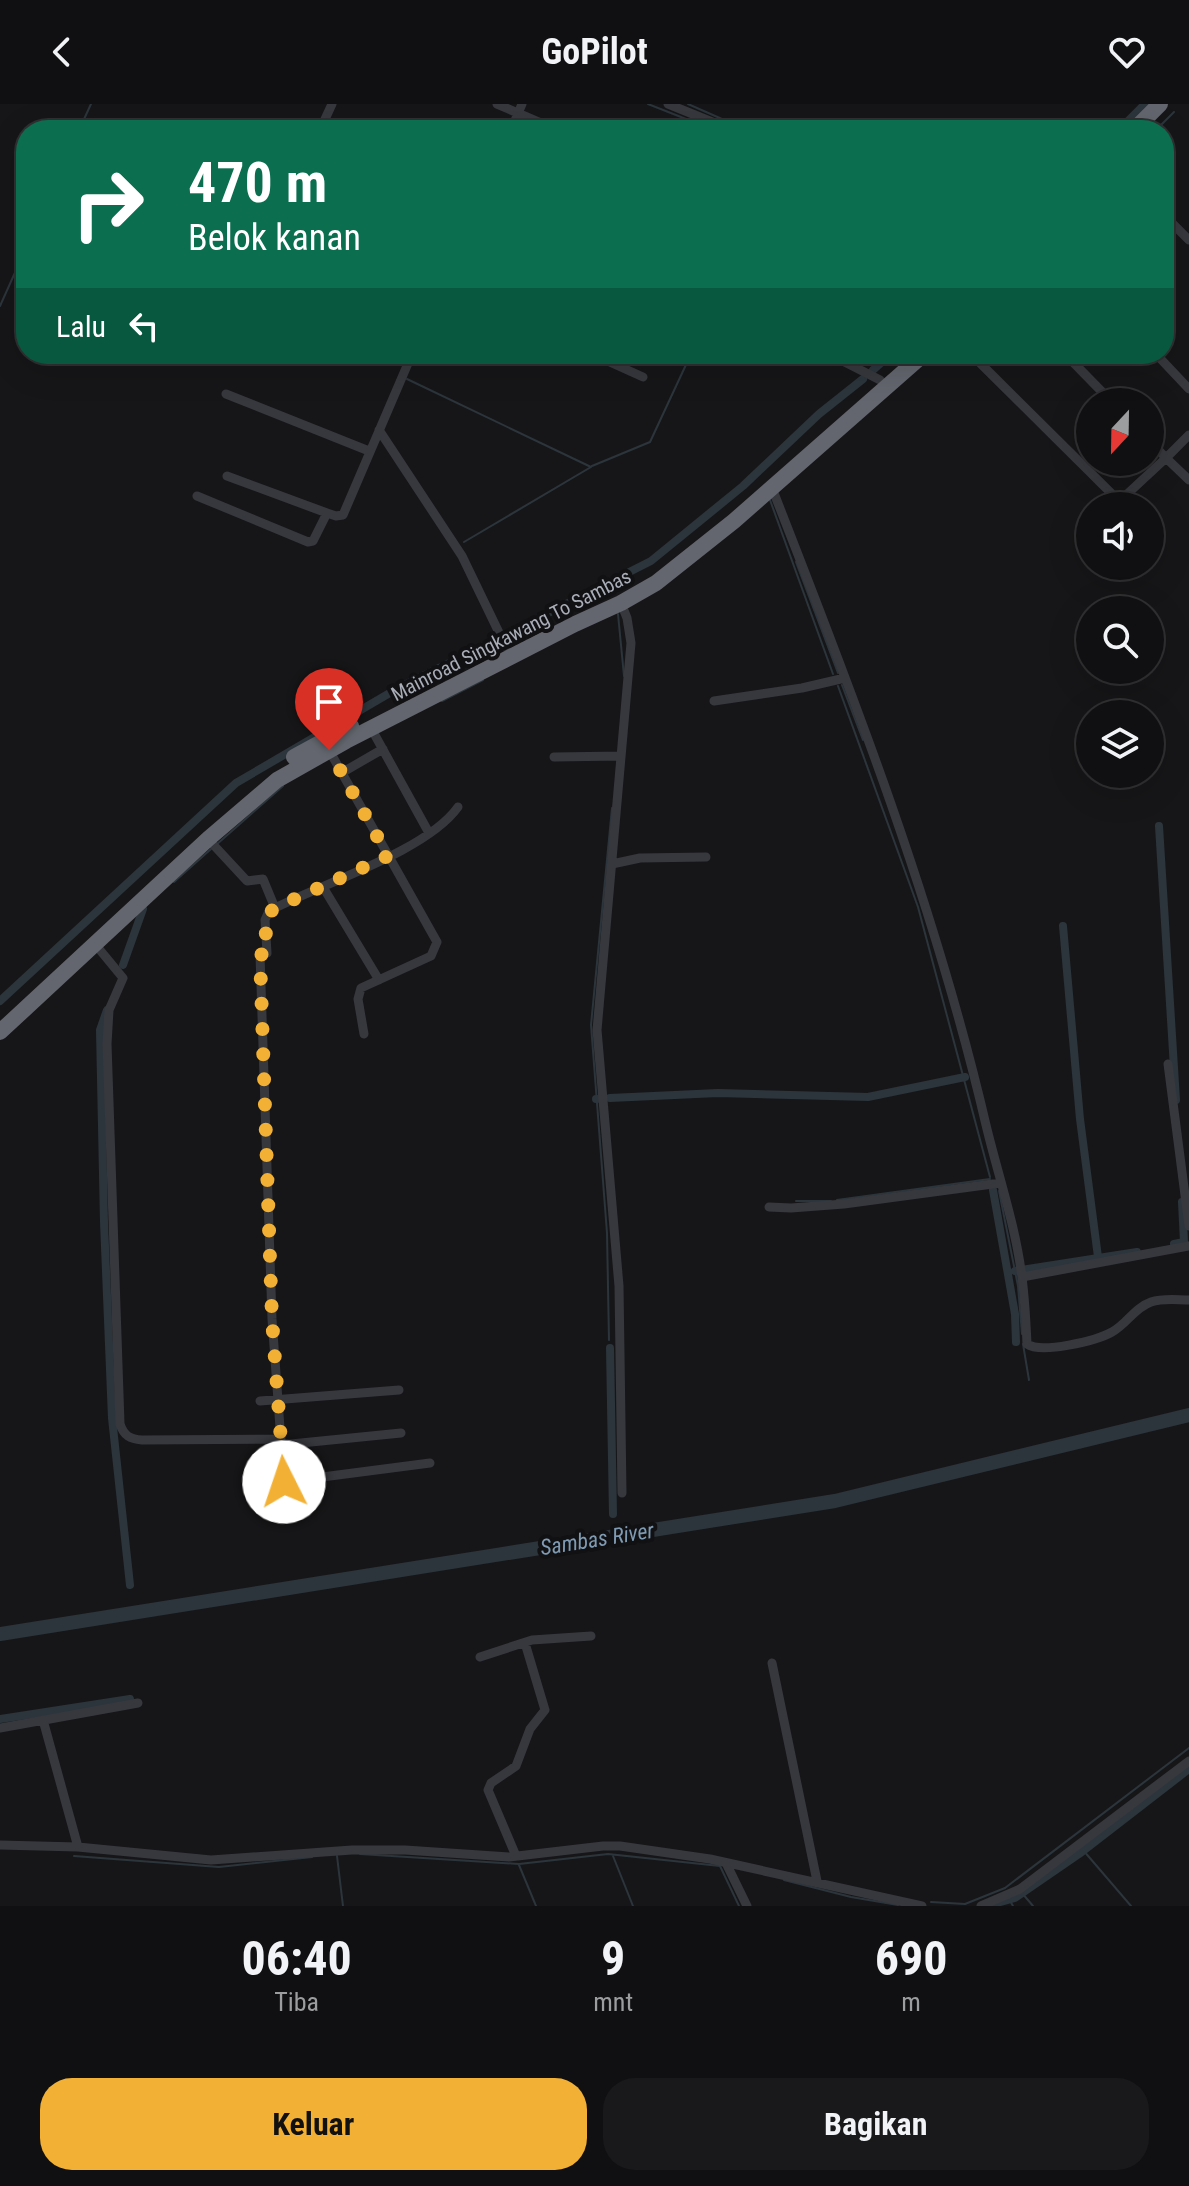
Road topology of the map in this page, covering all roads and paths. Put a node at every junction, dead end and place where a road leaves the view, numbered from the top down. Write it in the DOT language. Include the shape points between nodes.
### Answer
graph roads {
  1 [pos="497,104"];
  2 [pos="668,104"];
  3 [pos="1160,104"];
  4 [pos="1174,104"];
  5 [pos="520,109"];
  6 [pos="539,120"];
  7 [pos="707,120"];
  8 [pos="1144,120"];
  9 [pos="1158,120"];
  10 [pos="1174,225"];
  11 [pos="1189,240"];
  12 [pos="407,364"];
  13 [pos="614,364"];
  14 [pos="849,364"];
  15 [pos="897,364"];
  16 [pos="913,364"];
  17 [pos="981,364"];
  18 [pos="1075,364"];
  19 [pos="1165,364"];
  20 [pos="643,377"];
  21 [pos="880,380"];
  22 [pos="1098,388"];
  23 [pos="1189,389"];
  24 [pos="226,394"];
  25 [pos="379,430"];
  26 [pos="1189,435"];
  27 [pos="369,451"];
  28 [pos="1166,458"];
  29 [pos="227,476"];
  30 [pos="1189,480"];
  31 [pos="772,488"];
  32 [pos="197,496"];
  33 [pos="327,513"];
  34 [pos="731,516"];
  35 [pos="621,603"];
  36 [pos="506,647"];
  37 [pos="468,673"];
  38 [pos="845,678"];
  39 [pos="714,701"];
  40 [pos="371,728"];
  41 [pos="383,749"];
  42 [pos="329,750"];
  43 [pos="621,756"];
  44 [pos="554,757"];
  45 [pos="343,772"];
  46 [pos="458,807"];
  47 [pos="429,833"];
  48 [pos="209,839"];
  49 [pos="388,856"];
  50 [pos="706,857"];
  51 [pos="612,864"];
  52 [pos="323,887"];
  53 [pos="275,908"];
  54 [pos="122,913"];
  55 [pos="95,944"];
  56 [pos="379,980"];
  57 [pos="0,1017"];
  58 [pos="0,1032"];
  59 [pos="364,1034"];
  60 [pos="1168,1064"];
  61 [pos="1000,1183"];
  62 [pos="769,1207"];
  63 [pos="1189,1226"];
  64 [pos="1189,1246"];
  65 [pos="1022,1277"];
  66 [pos="1189,1300"];
  67 [pos="399,1390"];
  68 [pos="278,1400"];
  69 [pos="260,1401"];
  70 [pos="401,1433"];
  71 [pos="281,1442"];
  72 [pos="430,1463"];
  73 [pos="622,1493"];
  74 [pos="591,1636"];
  75 [pos="525,1643"];
  76 [pos="480,1657"];
  77 [pos="772,1663"];
  78 [pos="138,1703"];
  79 [pos="43,1720"];
  80 [pos="0,1728"];
  81 [pos="1189,1761"];
  82 [pos="0,1845"];
  83 [pos="78,1847"];
  84 [pos="516,1856"];
  85 [pos="726,1863"];
  86 [pos="817,1881"];
  87 [pos="747,1906"];
  88 [pos="922,1906"];
  89 [pos="981,1906"];
  1 -- 5 [label="street"];
  2 -- 7 [label="street"];
  3 -- 8 [label="highway"];
  4 -- 9 [label="highway"];
  5 -- 6 [label="street"];
  10 -- 11 [label="street"];
  12 -- 25 [label="street"];
  13 -- 20 [label="street"];
  14 -- 21 [label="street"];
  15 -- 21 [label="highway, Mainroad Singkawang To Sambas"];
  16 -- 31 [label="highway, Mainroad Singkawang To Sambas"];
  17 -- 28 [label="street" via="1116,498 1124,497"];
  18 -- 22 [label="street"];
  19 -- 23 [label="street"];
  21 -- 34 [label="highway, Mainroad Singkawang To Sambas"];
  24 -- 27 [label="street"];
  25 -- 27 [label="street"];
  25 -- 36 [label="street" via="462,556"];
  26 -- 28 [label="street"];
  27 -- 33 [label="street" via="343,515"];
  28 -- 30 [label="street"];
  29 -- 33 [label="street"];
  31 -- 34 [label="highway, Mainroad Singkawang To Sambas"];
  31 -- 38 [label="street"];
  32 -- 33 [label="street" via="310,543"];
  34 -- 35 [label="highway, Mainroad Singkawang To Sambas" via="667,575"];
  34 -- 36 [label="highway, Mainroad Singkawang To Sambas" via="616,595"];
  35 -- 37 [label="highway, Mainroad Singkawang To Sambas"];
  35 -- 43 [label="street" via="631,643"];
  36 -- 37 [label="highway, Mainroad Singkawang To Sambas"];
  37 -- 40 [label="highway, Mainroad Singkawang To Sambas"];
  37 -- 54 [label="highway, Mainroad Singkawang To Sambas" via="277,767 206,827"];
  38 -- 39 [label="street"];
  38 -- 61 [label="street" via="939,945"];
  40 -- 41 [label="street"];
  40 -- 42 [label="highway, Mainroad Singkawang To Sambas"];
  41 -- 45 [label="street"];
  41 -- 47 [label="street"];
  42 -- 45 [label="street"];
  42 -- 48 [label="highway, Mainroad Singkawang To Sambas" via="277,780"];
  43 -- 44 [label="street"];
  43 -- 51 [label="street"];
  45 -- 49 [label="street"];
  46 -- 47 [label="street"];
  47 -- 49 [label="street"];
  48 -- 53 [label="street" via="247,881 263,879"];
  48 -- 54 [label="highway, Mainroad Singkawang To Sambas"];
  49 -- 52 [label="street"];
  49 -- 56 [label="street" via="437,947 431,956"];
  50 -- 51 [label="street"];
  51 -- 73 [label="street" via="597,1030 619,1286"];
  52 -- 53 [label="street"];
  52 -- 56 [label="street"];
  53 -- 68 [label="street" via="265,920 267,953 260,955"];
  54 -- 55 [label="highway, Mainroad Singkawang To Sambas"];
  54 -- 57 [label="highway, Mainroad Singkawang To Sambas"];
  55 -- 58 [label="highway, Mainroad Singkawang To Sambas"];
  55 -- 71 [label="street" via="123,978 109,1010 107,1044 123,1432 142,1440"];
  56 -- 59 [label="street" via="359,990"];
  60 -- 63 [label="street"];
  61 -- 62 [label="street" via="844,1204"];
  61 -- 65 [label="street"];
  64 -- 65 [label="street"];
  65 -- 66 [label="street" via="1027,1344 1035,1348 1104,1335 1154,1301"];
  67 -- 68 [label="street"];
  68 -- 69 [label="street"];
  68 -- 71 [label="street"];
  70 -- 71 [label="street"];
  71 -- 72 [label="street" via="284,1482"];
  74 -- 75 [label="street"];
  75 -- 76 [label="street"];
  75 -- 84 [label="street" via="545,1710 530,1729 516,1766 488,1790"];
  77 -- 86 [label="street"];
  78 -- 79 [label="street"];
  79 -- 80 [label="street"];
  79 -- 83 [label="street"];
  81 -- 89 [label="street" via="1020,1889"];
  82 -- 83 [label="street"];
  83 -- 84 [label="street" via="211,1860 352,1850"];
  84 -- 85 [label="street" via="620,1846"];
  85 -- 86 [label="street"];
  85 -- 87 [label="street"];
  86 -- 88 [label="street"];
}
